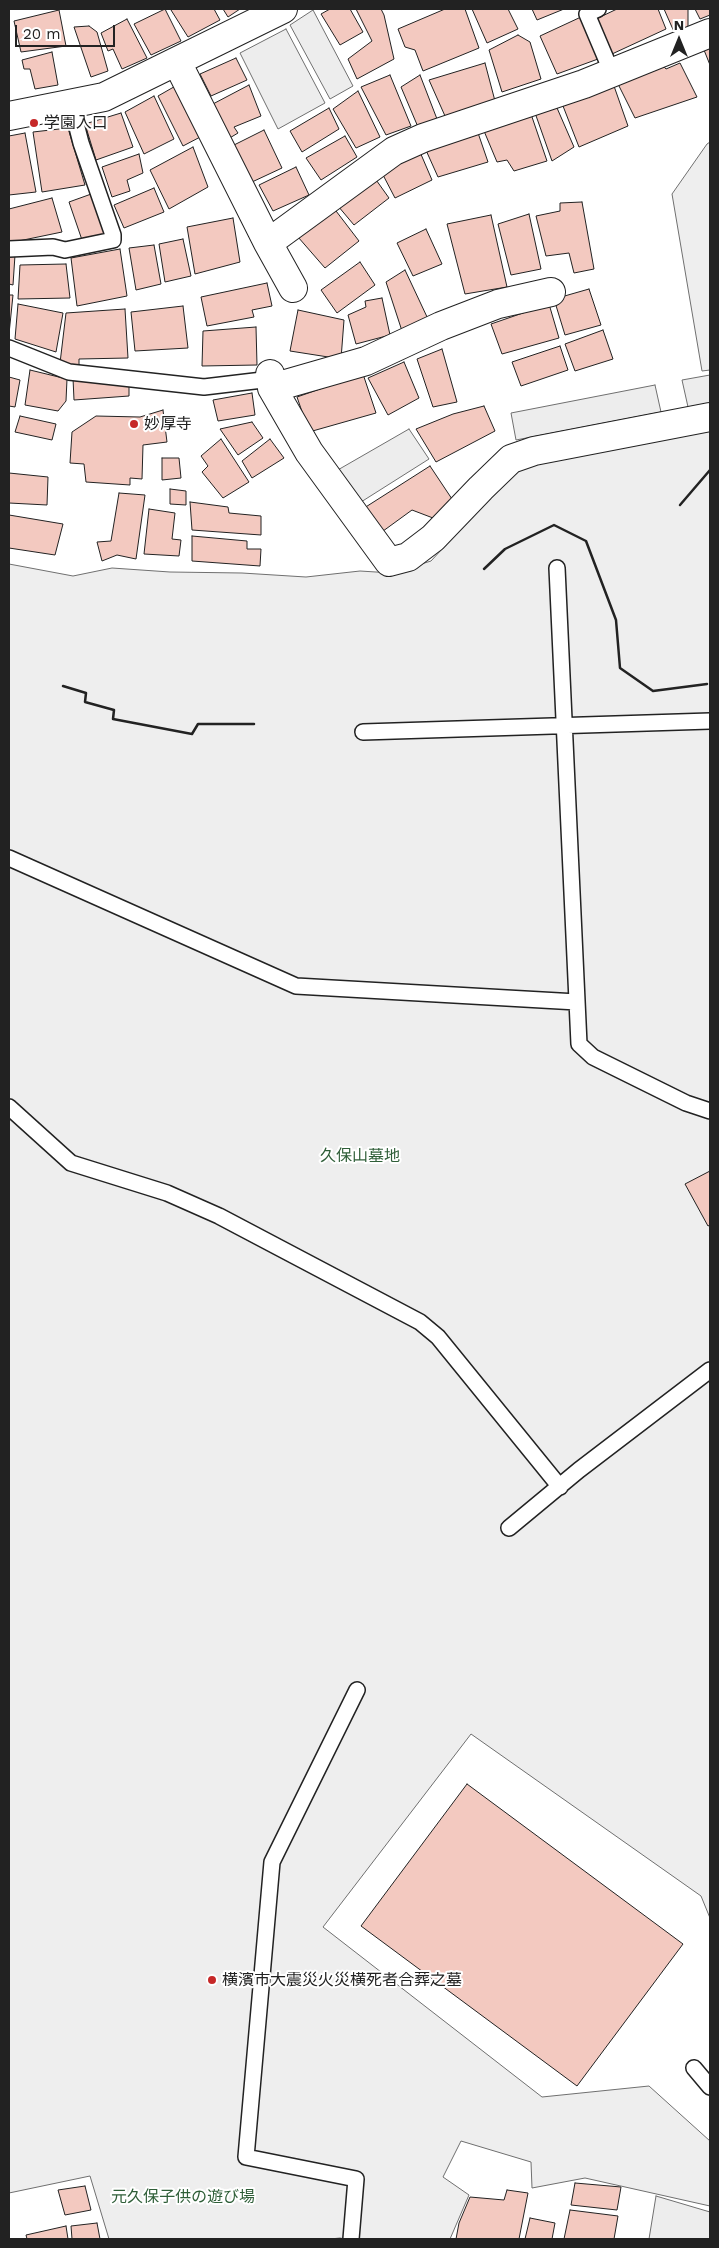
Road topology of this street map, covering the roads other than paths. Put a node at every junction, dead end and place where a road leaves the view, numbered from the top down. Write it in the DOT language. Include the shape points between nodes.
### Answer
graph roads {
  1 [pos="283,9"];
  2 [pos="598,9"];
  3 [pos="710,33"];
  4 [pos="177,62"];
  5 [pos="612,72"];
  6 [pos="71,104"];
  7 [pos="9,116"];
  8 [pos="268,243"];
  9 [pos="9,249"];
  10 [pos="293,288"];
  11 [pos="551,292"];
  12 [pos="9,348"];
  13 [pos="271,380"];
  14 [pos="710,417"];
  15 [pos="557,568"];
  16 [pos="710,721"];
  17 [pos="563,726"];
  18 [pos="363,732"];
  19 [pos="9,858"];
  20 [pos="577,1002"];
  21 [pos="9,1107"];
  22 [pos="710,1111"];
  23 [pos="710,1370"];
  24 [pos="560,1486"];
  25 [pos="509,1528"];
  26 [pos="357,1690"];
  27 [pos="694,2068"];
  28 [pos="710,2087"];
  29 [pos="351,2239"];
  1 -- 4 [label="street"];
  2 -- 5 [label="lane" via="587,14"];
  3 -- 5 [label="street"];
  4 -- 6 [label="street" via="104,97"];
  4 -- 8 [label="street"];
  5 -- 8 [label="street" via="422,138 394,151"];
  6 -- 7 [label="street"];
  6 -- 9 [label="lane" via="80,144 113,240 65,250 53,247"];
  8 -- 10 [label="street"];
  11 -- 13 [label="street" via="498,304 366,361"];
  12 -- 13 [label="lane" via="69,372 204,387"];
  13 -- 14 [label="street" via="309,452 390,562 408,557 433,538 512,459 534,450"];
  15 -- 17 [label="lane"];
  16 -- 17 [label="lane"];
  17 -- 18 [label="lane"];
  17 -- 20 [label="lane"];
  19 -- 20 [label="lane" via="296,986"];
  20 -- 22 [label="lane" via="579,1044 593,1058 686,1103"];
  21 -- 24 [label="lane" via="71,1163 167,1193 219,1216 420,1322 438,1337"];
  23 -- 24 [label="lane"];
  24 -- 25 [label="lane"];
  26 -- 29 [label="lane" via="272,1862 246,2157 356,2179"];
  27 -- 28 [label="lane"];
}
